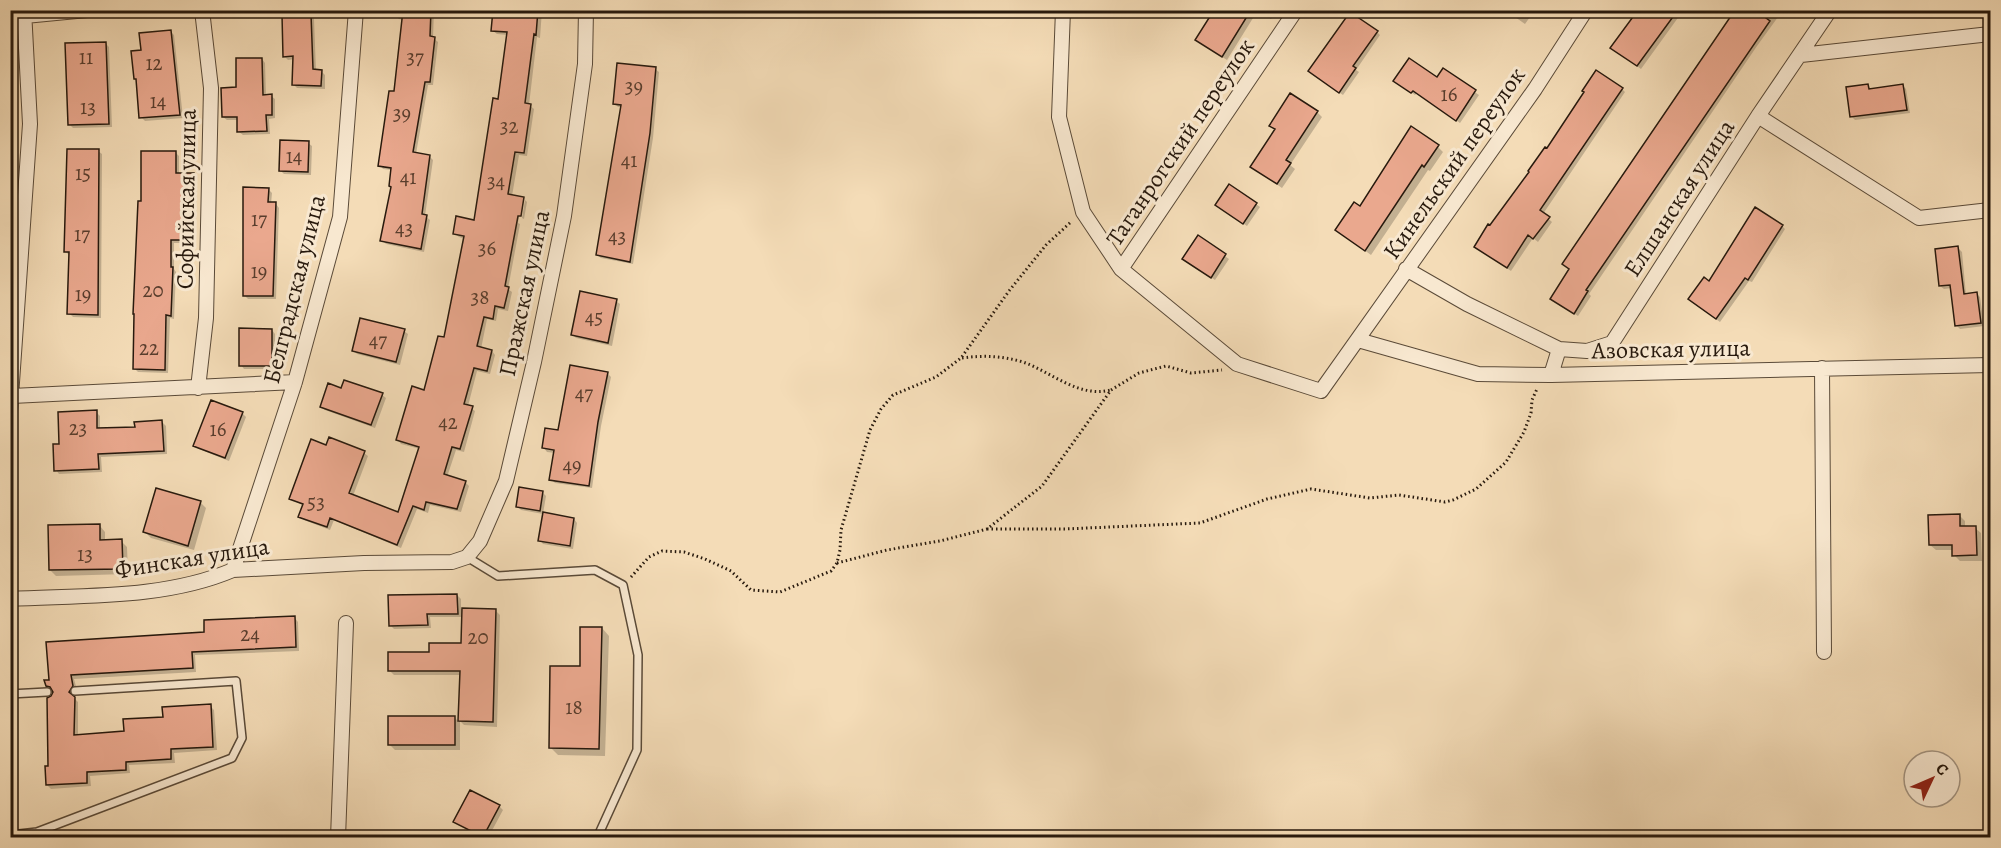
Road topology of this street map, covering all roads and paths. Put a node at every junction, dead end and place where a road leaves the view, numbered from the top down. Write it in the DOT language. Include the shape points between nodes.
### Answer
graph roads {
  1 [pos="87,10"];
  2 [pos="202,10"];
  3 [pos="356,10"];
  4 [pos="586,10"];
  5 [pos="1063,10"];
  6 [pos="1296,10"];
  7 [pos="1586,10"];
  8 [pos="1830,10"];
  9 [pos="24,13"];
  10 [pos="1990,34"];
  11 [pos="1801,55"];
  12 [pos="1758,116"];
  13 [pos="1990,210"];
  14 [pos="1083,212"];
  15 [pos="1121,269"];
  16 [pos="1406,269"];
  17 [pos="1358,340"];
  18 [pos="1559,349"];
  19 [pos="961,358"];
  20 [pos="1237,364"];
  21 [pos="1990,365"];
  22 [pos="1822,368"];
  23 [pos="1551,375"];
  24 [pos="295,382"];
  25 [pos="198,388"];
  26 [pos="1111,390"];
  27 [pos="12,396"];
  28 [pos="10,411"];
  29 [pos="987,529"];
  30 [pos="467,556"];
  31 [pos="837,563"];
  32 [pos="233,570"];
  33 [pos="623,585"];
  34 [pos="10,599"];
  35 [pos="346,623"];
  36 [pos="1824,652"];
  37 [pos="75,691"];
  38 [pos="47,692"];
  39 [pos="10,694"];
  40 [pos="10,835"];
  41 [pos="338,837"];
  42 [pos="597,837"];
  1 -- 9 [label="street"];
  2 -- 25 [label="street, Софийская улица" via="211,88 206,318"];
  3 -- 24 [label="street, Белградская улица" via="340,217"];
  4 -- 30 [label="street, Пражская улица" via="585,64 564,216 534,362 506,481 480,541"];
  5 -- 14 [label="street" via="1059,117"];
  6 -- 15 [label="street, Таганрогский переулок"];
  7 -- 16 [label="street, Кинельский переулок" via="1535,89"];
  8 -- 11 [label="street, Елшанская улица"];
  9 -- 27 [label="street" via="30,124"];
  10 -- 11 [label="street"];
  11 -- 12 [label="street, Елшанская улица"];
  12 -- 13 [label="street" via="1919,218"];
  12 -- 18 [label="street, Елшанская улица" via="1612,343 1587,351"];
  14 -- 15 [label="street"];
  14 -- 19 [label="path" via="1046,245"];
  15 -- 20 [label="street"];
  16 -- 17 [label="street, Кинельский переулок"];
  16 -- 18 [label="street"];
  17 -- 20 [label="street, Кинельский переулок" via="1321,391"];
  17 -- 23 [label="street, Азовская улица" via="1478,374"];
  18 -- 23 [label="street"];
  19 -- 26 [label="path" via="989,355 1023,363 1091,392"];
  19 -- 31 [label="path" via="936,377 893,395 881,409 870,430 841,530"];
  20 -- 26 [label="path" via="1227,370 1191,373 1166,366 1139,373"];
  21 -- 22 [label="street, Азовская улица"];
  22 -- 23 [label="street, Азовская улица"];
  22 -- 36 [label="street"];
  23 -- 29 [label="path" via="1535,392 1524,432 1506,462 1476,489 1453,500 1399,495 1371,498 1311,489 1267,498 1200,523"];
  24 -- 25 [label="street"];
  24 -- 32 [label="street, Белградская улица"];
  25 -- 27 [label="street"];
  26 -- 29 [label="path" via="1046,481"];
  27 -- 28 [label="street"];
  29 -- 31 [label="path"];
  30 -- 32 [label="street, Финская улица" via="452,562"];
  30 -- 33 [label="lane" via="498,576 595,570"];
  31 -- 33 [label="path" via="831,572 780,592 751,590 731,571 705,559 663,551 649,557"];
  32 -- 34 [label="street, Финская улица" via="213,578 132,593"];
  33 -- 42 [label="lane" via="638,655 637,750"];
  35 -- 41 [label="street"];
  37 -- 40 [label="lane" via="236,681 242,738 232,758 37,832"];
  38 -- 39 [label="lane"];
}
